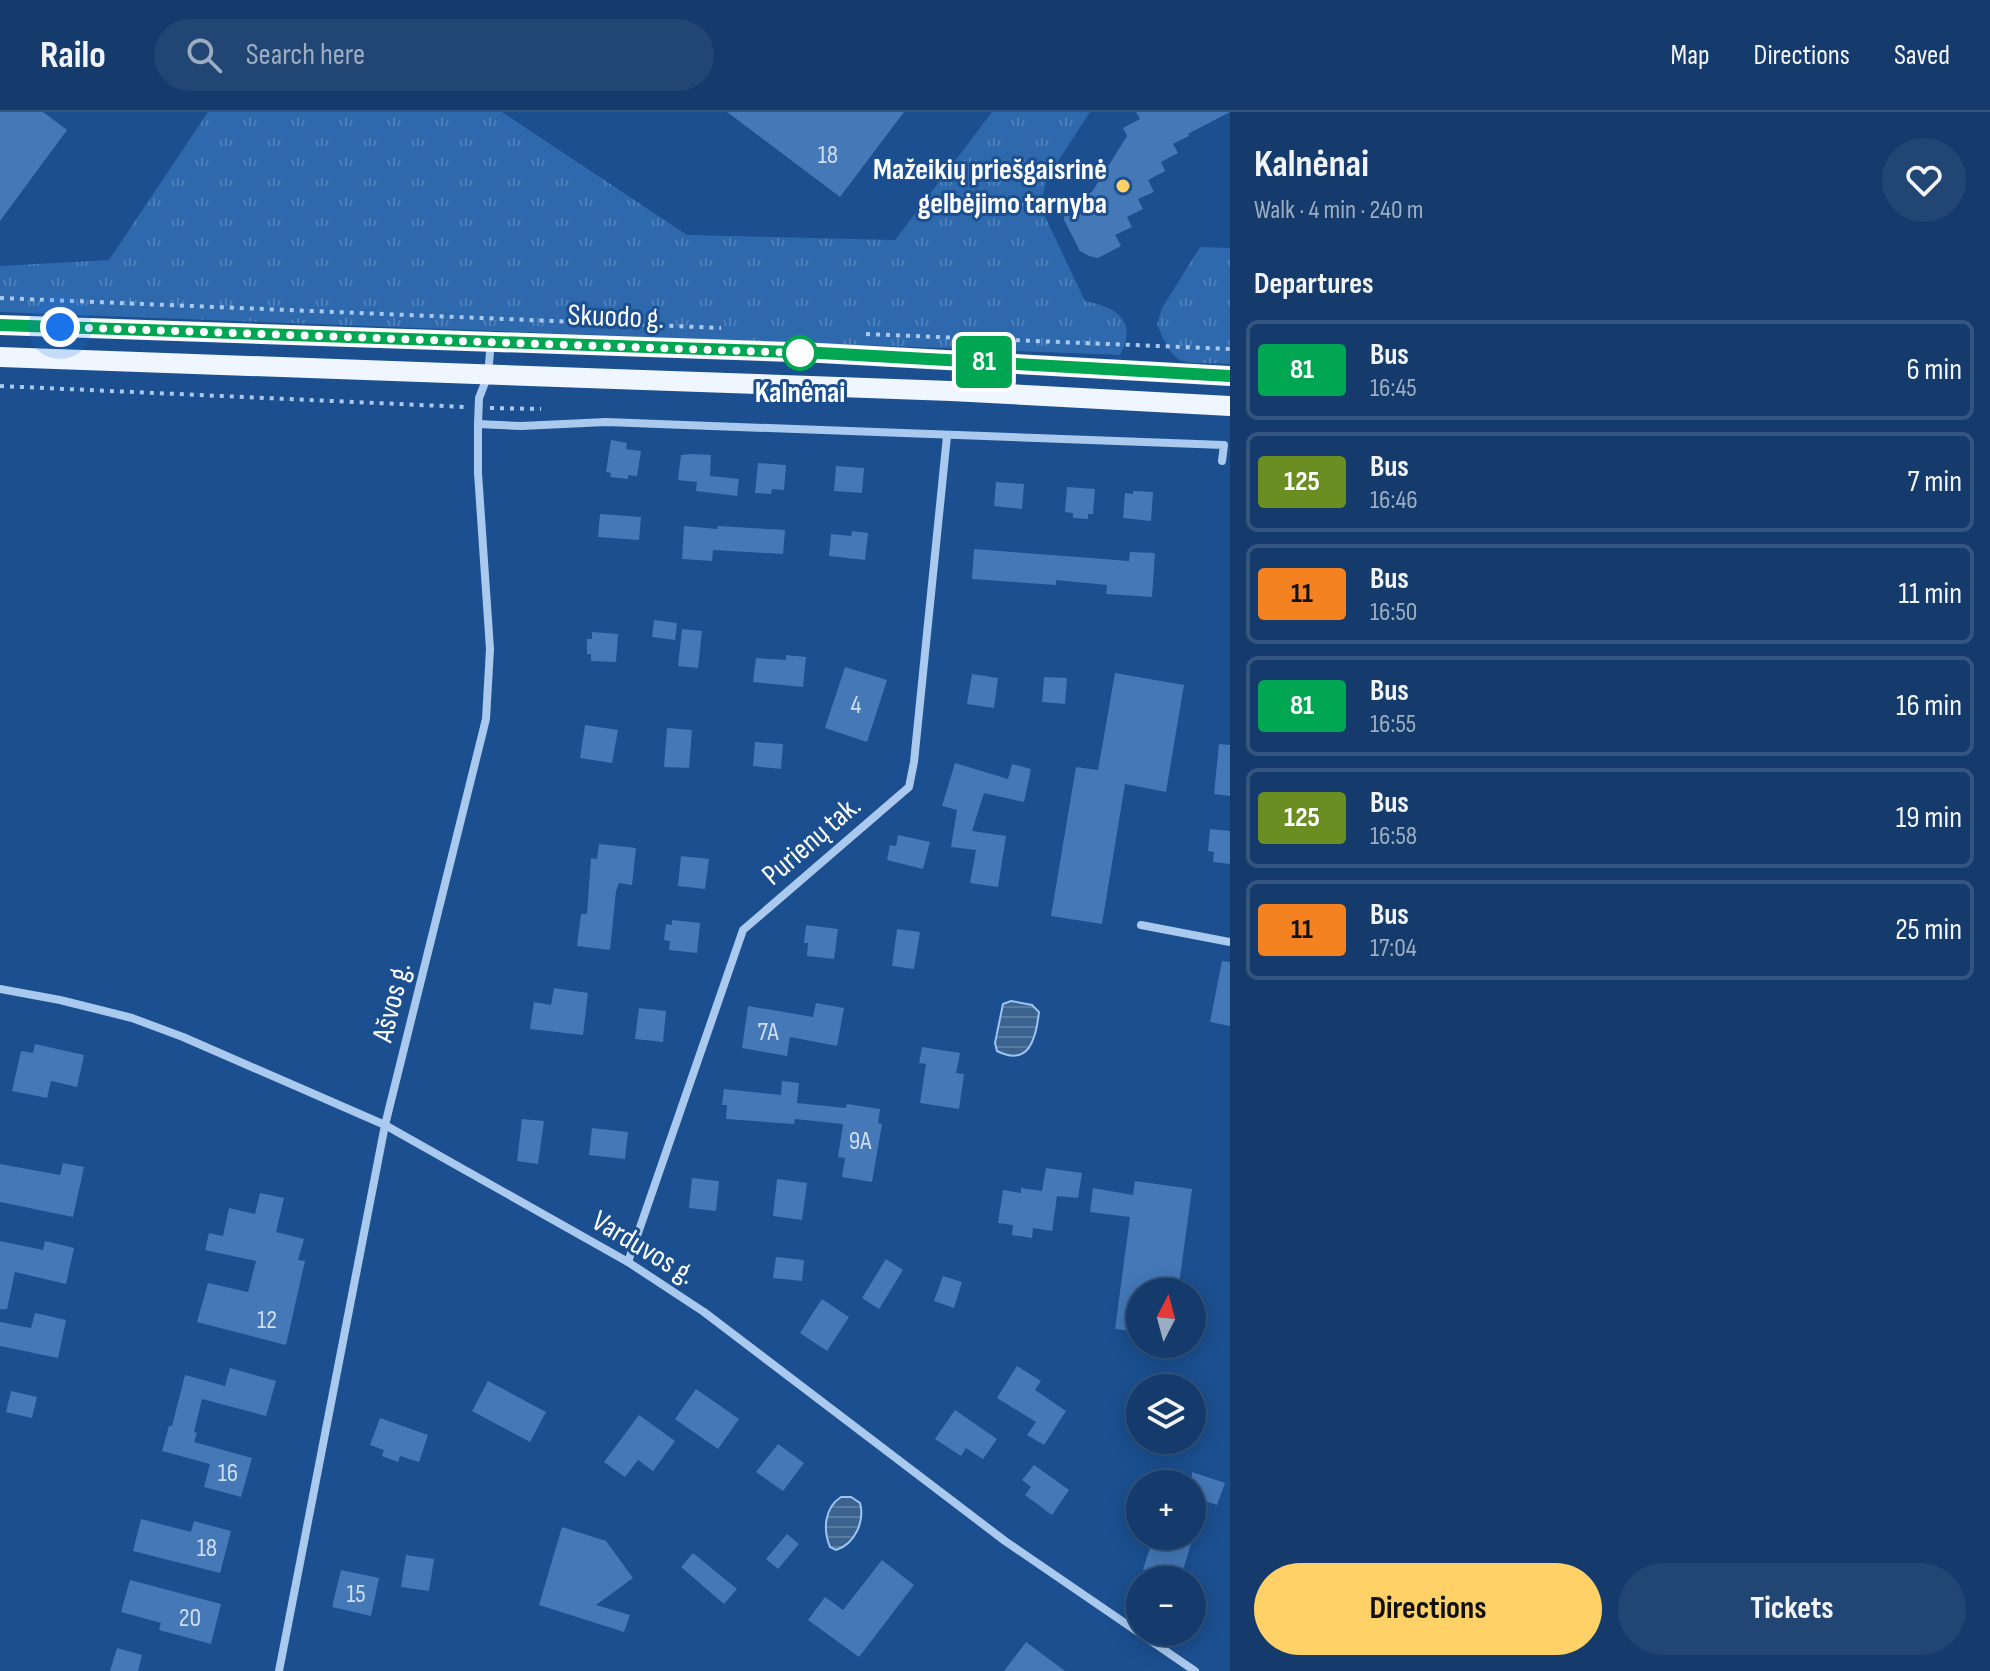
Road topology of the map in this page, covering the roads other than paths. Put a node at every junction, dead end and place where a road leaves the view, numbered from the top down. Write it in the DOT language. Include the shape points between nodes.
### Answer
graph roads {
  1 [pos="0,325"];
  2 [pos="491,341"];
  3 [pos="0,357"];
  4 [pos="488,375"];
  5 [pos="1230,376"];
  6 [pos="1230,406"];
  7 [pos="478,424"];
  8 [pos="947,436"];
  9 [pos="1222,461"];
  10 [pos="1141,925"];
  11 [pos="1230,942"];
  12 [pos="0,989"];
  13 [pos="385,1125"];
  14 [pos="628,1262"];
  15 [pos="279,1671"];
  16 [pos="1195,1671"];
  1 -- 2 [label="main road, Skuodo g."];
  2 -- 4 [label="street, Ašvos g."];
  2 -- 5 [label="main road, Skuodo g."];
  3 -- 4 [label="main road"];
  4 -- 6 [label="main road"];
  4 -- 7 [label="street, Ašvos g." via="479,398"];
  7 -- 8 [label="street" via="606,422"];
  7 -- 13 [label="street, Ašvos g." via="490,649 486,719"];
  8 -- 9 [label="street" via="1224,445"];
  8 -- 14 [label="street, Purienų tak." via="909,787 743,930"];
  10 -- 11 [label="street"];
  12 -- 13 [label="street, Varduvos g." via="132,1018"];
  13 -- 14 [label="street, Varduvos g."];
  13 -- 15 [label="street, Ašvos g."];
  14 -- 16 [label="street, Varduvos g." via="704,1312 1005,1541"];
}
